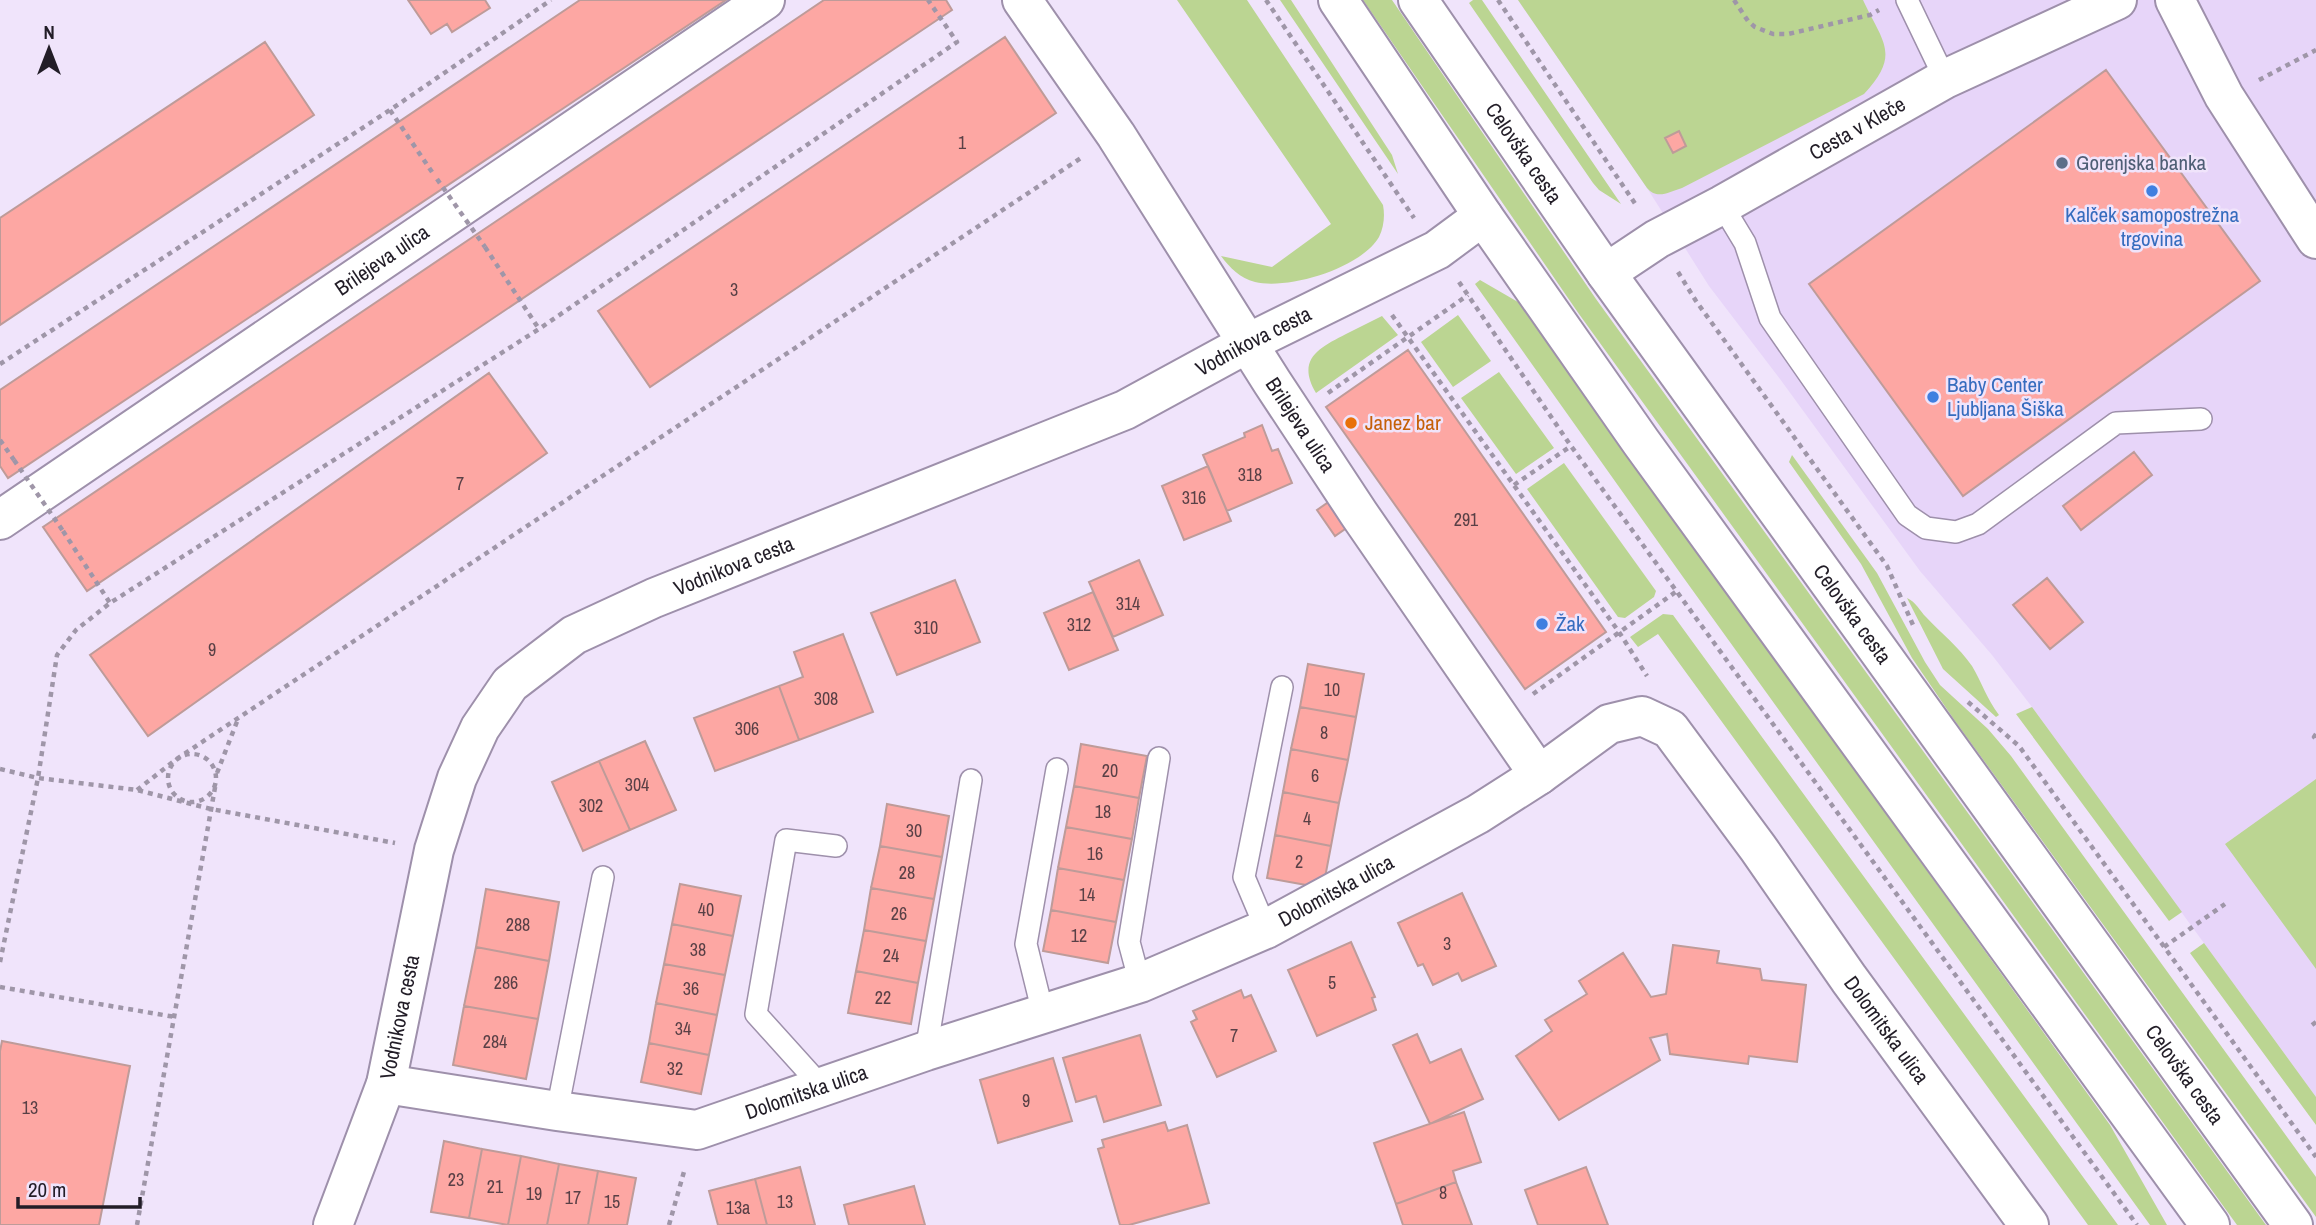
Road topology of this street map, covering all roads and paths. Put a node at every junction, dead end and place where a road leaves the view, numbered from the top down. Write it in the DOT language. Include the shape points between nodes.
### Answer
graph roads {
  1 [pos="551,0"];
  2 [pos="765,0"];
  3 [pos="928,0"];
  4 [pos="1022,0"];
  5 [pos="1266,0"];
  6 [pos="1338,0"];
  7 [pos="1418,0"];
  8 [pos="1497,0"];
  9 [pos="1734,0"];
  10 [pos="2117,0"];
  11 [pos="2175,0"];
  12 [pos="1899,2"];
  13 [pos="2316,50"];
  14 [pos="1945,79"];
  15 [pos="2224,96"];
  16 [pos="390,110"];
  17 [pos="1116,135"];
  18 [pos="1401,197"];
  19 [pos="1722,205"];
  20 [pos="1639,208"];
  21 [pos="1483,216"];
  22 [pos="2316,239"];
  23 [pos="1606,273"];
  24 [pos="1457,279"];
  25 [pos="1468,295"];
  26 [pos="1696,301"];
  27 [pos="1385,306"];
  28 [pos="539,329"];
  29 [pos="1408,335"];
  30 [pos="1248,343"];
  31 [pos="0,365"];
  32 [pos="1325,395"];
  33 [pos="2201,419"];
  34 [pos="0,440"];
  35 [pos="1571,446"];
  36 [pos="1514,485"];
  37 [pos="0,520"];
  38 [pos="1677,591"];
  39 [pos="110,603"];
  40 [pos="1915,629"];
  41 [pos="1619,632"];
  42 [pos="1282,687"];
  43 [pos="1526,699"];
  44 [pos="1964,699"];
  45 [pos="239,718"];
  46 [pos="1670,729"];
  47 [pos="2316,734"];
  48 [pos="2316,739"];
  49 [pos="178,758"];
  50 [pos="1159,758"];
  51 [pos="0,769"];
  52 [pos="1057,769"];
  53 [pos="216,774"];
  54 [pos="1539,775"];
  55 [pos="38,778"];
  56 [pos="971,780"];
  57 [pos="216,782"];
  58 [pos="137,790"];
  59 [pos="186,802"];
  60 [pos="211,809"];
  61 [pos="836,846"];
  62 [pos="434,850"];
  63 [pos="603,877"];
  64 [pos="2225,904"];
  65 [pos="1266,929"];
  66 [pos="2164,947"];
  67 [pos="0,962"];
  68 [pos="1140,983"];
  69 [pos="0,987"];
  70 [pos="1043,1013"];
  71 [pos="176,1017"];
  72 [pos="926,1051"];
  73 [pos="386,1084"];
  74 [pos="821,1086"];
  75 [pos="557,1111"];
  76 [pos="696,1130"];
  77 [pos="2316,1157"];
  78 [pos="137,1225"];
  79 [pos="333,1225"];
  80 [pos="669,1225"];
  81 [pos="2029,1225"];
  82 [pos="2137,1225"];
  83 [pos="2210,1225"];
  84 [pos="2293,1225"];
  1 -- 16 [label="path"];
  2 -- 37 [label="street, Brilejeva ulica"];
  3 -- 28 [label="path" via="957,42"];
  4 -- 17 [label="street, Brilejeva ulica"];
  5 -- 18 [label="path"];
  6 -- 21 [label="street"];
  7 -- 23 [label="street, Celovška cesta"];
  8 -- 20 [label="path"];
  9 -- 12 [label="path" via="1748,21 1773,34 1870,15"];
  10 -- 14 [label="street, Cesta v Kleče"];
  11 -- 15 [label="street"];
  12 -- 14 [label="lane"];
  13 -- 15 [label="path"];
  14 -- 19 [label="street, Cesta v Kleče"];
  15 -- 22 [label="street"];
  16 -- 28 [label="path, bridge"];
  16 -- 31 [label="path"];
  17 -- 30 [label="street, Brilejeva ulica"];
  17 -- 45 [label="path"];
  19 -- 23 [label="street, Cesta v Kleče" via="1657,239"];
  19 -- 33 [label="lane" via="1745,243 1770,318 1907,515 1926,528 1956,532 1978,524 2116,423"];
  21 -- 30 [label="street, Vodnikova cesta" via="1437,250"];
  21 -- 83 [label="street" via="1641,442"];
  23 -- 84 [label="street, Celovška cesta"];
  24 -- 25 [label="path"];
  25 -- 29 [label="path"];
  25 -- 35 [label="path"];
  26 -- 40 [label="path, Celovška cesta" via="1887,566"];
  27 -- 29 [label="path"];
  28 -- 39 [label="path"];
  29 -- 32 [label="path"];
  29 -- 36 [label="path"];
  30 -- 54 [label="street, Brilejeva ulica"];
  30 -- 62 [label="street, Vodnikova cesta" via="1125,410 654,598 574,635 510,684 480,728 457,778"];
  34 -- 39 [label="path, bridge"];
  35 -- 36 [label="path"];
  35 -- 38 [label="path"];
  36 -- 41 [label="path"];
  38 -- 41 [label="path"];
  38 -- 82 [label="path"];
  39 -- 55 [label="path" via="76,630 57,655"];
  41 -- 43 [label="path"];
  41 -- 46 [label="path" via="1646,672"];
  42 -- 65 [label="lane" via="1244,877"];
  44 -- 66 [label="path" via="2019,746"];
  45 -- 49 [label="path"];
  45 -- 53 [label="path"];
  46 -- 54 [label="street, Dolomitska ulica" via="1642,716 1609,724"];
  46 -- 81 [label="street, Dolomitska ulica"];
  47 -- 48 [label="path"];
  49 -- 53 [label="path" via="202,756"];
  49 -- 58 [label="path"];
  49 -- 59 [label="path" via="167,779 173,793"];
  50 -- 68 [label="lane" via="1129,943"];
  51 -- 55 [label="path"];
  52 -- 70 [label="lane" via="1026,944"];
  53 -- 57 [label="path"];
  54 -- 65 [label="street, Dolomitska ulica" via="1478,814"];
  55 -- 58 [label="path"];
  55 -- 67 [label="path"];
  56 -- 72 [label="lane"];
  57 -- 59 [label="path" via="209,796"];
  57 -- 60 [label="path"];
  58 -- 59 [label="path"];
  59 -- 60 [label="path"];
  60 -- 62 [label="path"];
  60 -- 71 [label="path"];
  61 -- 74 [label="lane" via="786,840 756,1014"];
  62 -- 73 [label="street, Vodnikova cesta"];
  63 -- 75 [label="lane"];
  64 -- 66 [label="path"];
  65 -- 68 [label="street, Dolomitska ulica"];
  66 -- 77 [label="path"];
  68 -- 70 [label="street, Dolomitska ulica"];
  69 -- 71 [label="path"];
  70 -- 72 [label="street, Dolomitska ulica"];
  71 -- 78 [label="path"];
  72 -- 74 [label="street, Dolomitska ulica"];
  73 -- 75 [label="street, Dolomitska ulica"];
  73 -- 79 [label="street, Vodnikova cesta"];
  74 -- 76 [label="street, Dolomitska ulica"];
  75 -- 76 [label="street, Dolomitska ulica"];
  76 -- 80 [label="path"];
}
